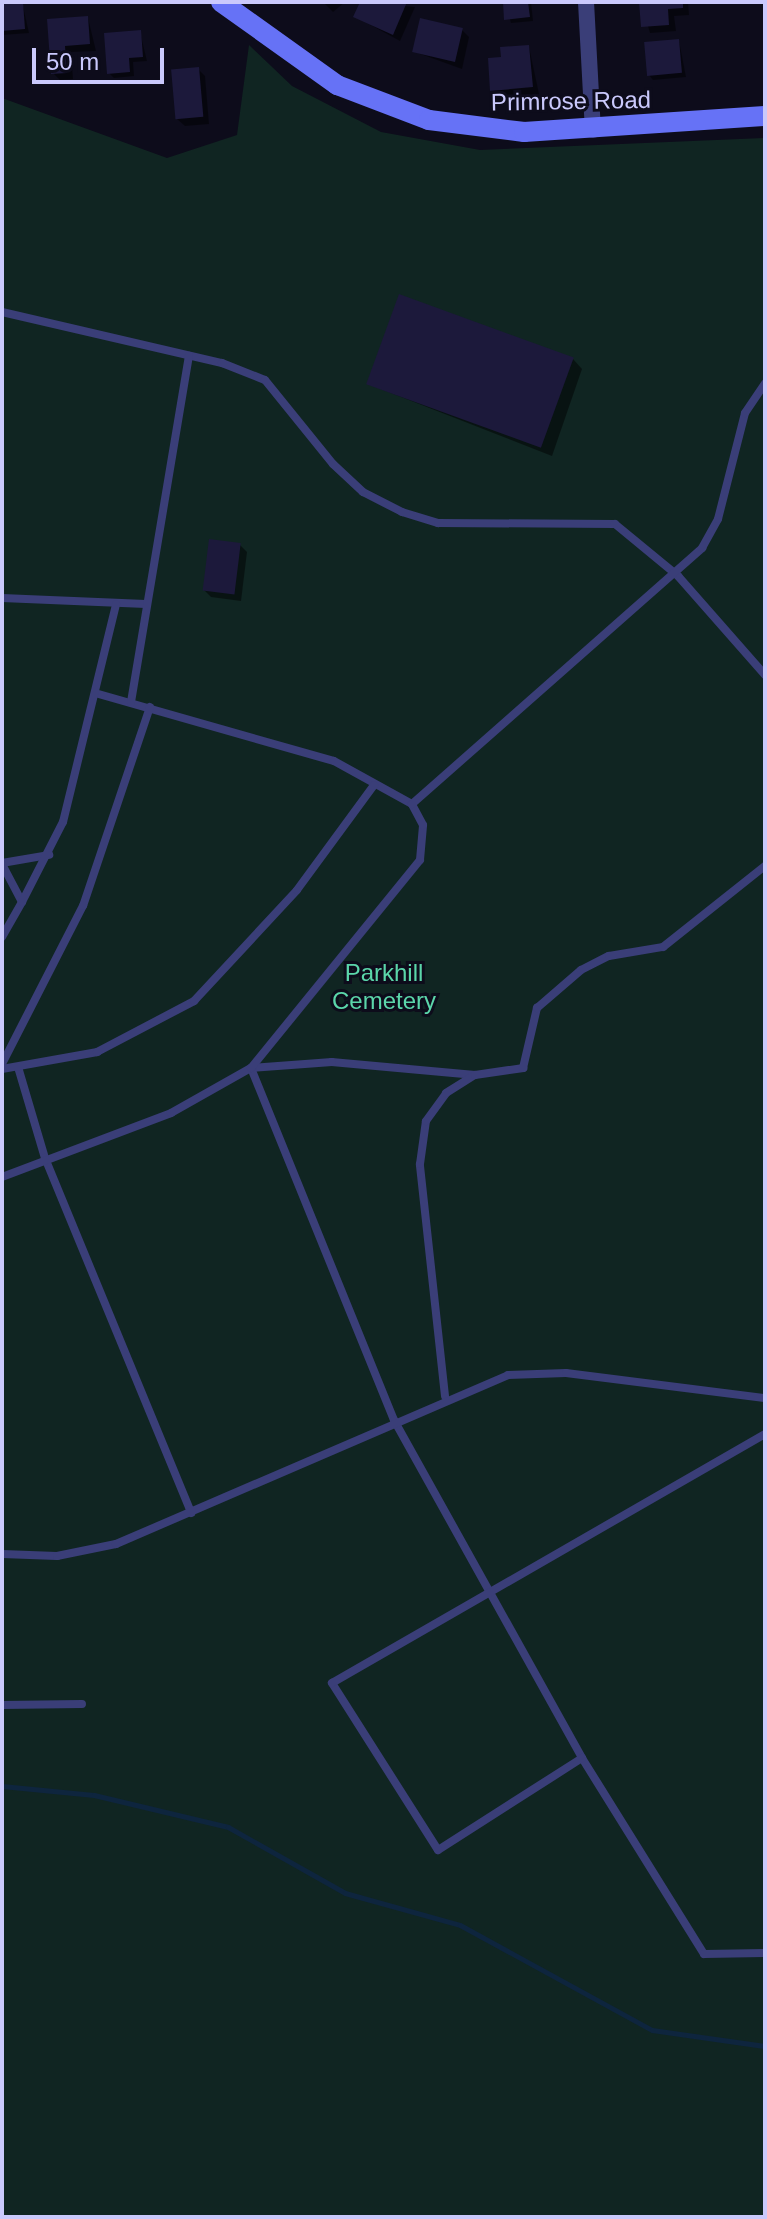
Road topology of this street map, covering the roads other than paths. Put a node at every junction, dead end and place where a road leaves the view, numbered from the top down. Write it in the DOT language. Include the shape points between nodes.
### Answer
graph roads {
  1 [pos="221,2"];
  2 [pos="586,2"];
  3 [pos="242,8"];
  4 [pos="765,116"];
  5 [pos="593,130"];
  6 [pos="2,312"];
  7 [pos="189,356"];
  8 [pos="765,383"];
  9 [pos="678,576"];
  10 [pos="2,598"];
  11 [pos="116,604"];
  12 [pos="146,604"];
  13 [pos="765,675"];
  14 [pos="95,693"];
  15 [pos="131,702"];
  16 [pos="150,707"];
  17 [pos="374,785"];
  18 [pos="412,804"];
  19 [pos="49,855"];
  20 [pos="2,864"];
  21 [pos="765,866"];
  22 [pos="22,902"];
  23 [pos="2,937"];
  24 [pos="2,1067"];
  25 [pos="18,1067"];
  26 [pos="251,1068"];
  27 [pos="475,1075"];
  28 [pos="45,1158"];
  29 [pos="2,1177"];
  30 [pos="445,1396"];
  31 [pos="765,1398"];
  32 [pos="394,1420"];
  33 [pos="765,1434"];
  34 [pos="191,1513"];
  35 [pos="2,1554"];
  36 [pos="489,1597"];
  37 [pos="82,1704"];
  38 [pos="2,1705"];
  39 [pos="582,1758"];
  40 [pos="765,1953"];
  1 -- 3 [label="street, Primrose Road"];
  2 -- 5 [label="street"];
  3 -- 5 [label="street, Primrose Road" via="294,57 379,106 484,130"];
  4 -- 5 [label="street, Primrose Road"];
  6 -- 7 [label="lane"];
  7 -- 9 [label="lane" via="265,380 333,464 363,492 402,512 438,523 615,524"];
  7 -- 12 [label="lane"];
  8 -- 9 [label="lane" via="733,448 718,519"];
  9 -- 13 [label="lane"];
  9 -- 18 [label="lane"];
  10 -- 11 [label="lane"];
  11 -- 12 [label="lane"];
  11 -- 14 [label="lane"];
  12 -- 15 [label="lane"];
  14 -- 15 [label="lane"];
  14 -- 19 [label="lane"];
  15 -- 16 [label="lane"];
  16 -- 17 [label="lane" via="334,761"];
  16 -- 24 [label="lane" via="83,906"];
  17 -- 18 [label="lane"];
  17 -- 25 [label="lane" via="297,890 194,1001 97,1052"];
  18 -- 26 [label="lane" via="423,825 420,860"];
  19 -- 20 [label="lane"];
  19 -- 22 [label="lane"];
  20 -- 22 [label="lane"];
  21 -- 27 [label="lane" via="663,947 594,960 537,1008 523,1068"];
  22 -- 23 [label="lane"];
  24 -- 25 [label="lane"];
  25 -- 28 [label="lane"];
  26 -- 27 [label="lane" via="332,1062"];
  26 -- 28 [label="lane" via="171,1113"];
  26 -- 32 [label="lane"];
  27 -- 30 [label="lane" via="446,1093 421,1144"];
  28 -- 29 [label="lane"];
  28 -- 34 [label="lane"];
  30 -- 31 [label="lane" via="532,1371"];
  30 -- 32 [label="lane"];
  32 -- 34 [label="lane"];
  32 -- 36 [label="lane"];
  33 -- 36 [label="lane"];
  34 -- 35 [label="lane" via="116,1544 57,1556"];
  36 -- 39 [label="lane"];
  36 -- 39 [label="lane" via="332,1683 438,1850"];
  37 -- 38 [label="lane"];
  39 -- 40 [label="lane" via="704,1954"];
}
